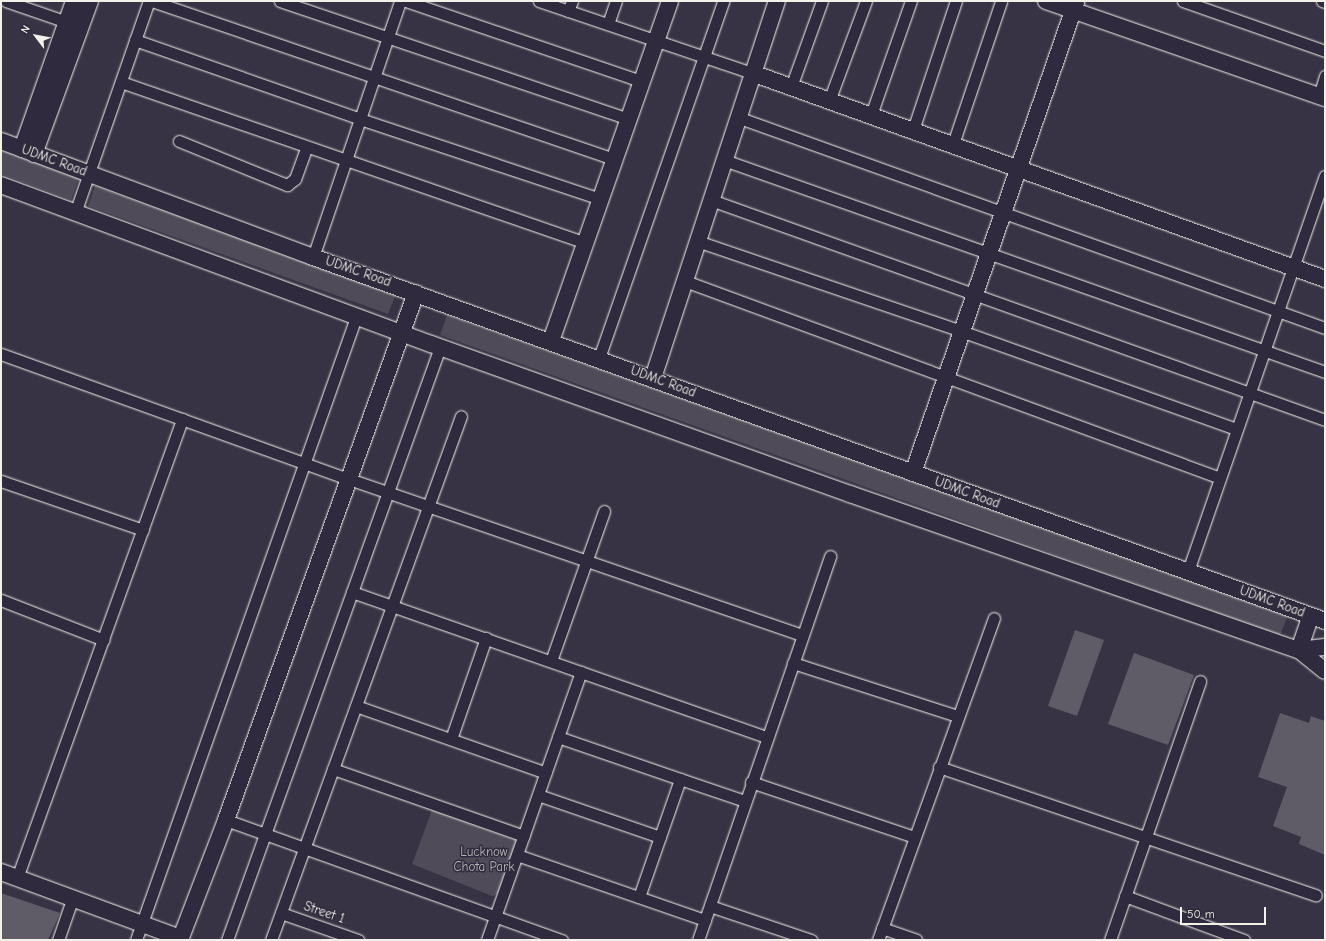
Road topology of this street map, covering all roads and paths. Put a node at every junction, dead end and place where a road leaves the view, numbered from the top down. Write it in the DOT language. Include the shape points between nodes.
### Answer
graph roads {
  1 [pos="6,1"];
  2 [pos="74,1"];
  3 [pos="90,1"];
  4 [pos="148,1"];
  5 [pos="152,1"];
  6 [pos="280,1"];
  7 [pos="400,1"];
  8 [pos="406,1"];
  9 [pos="539,1"];
  10 [pos="616,1"];
  11 [pos="670,1"];
  12 [pos="723,1"];
  13 [pos="777,1"];
  14 [pos="822,1"];
  15 [pos="866,1"];
  16 [pos="910,1"];
  17 [pos="956,1"];
  18 [pos="1001,1"];
  19 [pos="1046,1"];
  20 [pos="1183,1"];
  21 [pos="1322,1"];
  22 [pos="1325,2"];
  23 [pos="570,6"];
  24 [pos="1074,6"];
  25 [pos="67,22"];
  26 [pos="608,24"];
  27 [pos="387,38"];
  28 [pos="135,40"];
  29 [pos="655,42"];
  30 [pos="1325,51"];
  31 [pos="704,56"];
  32 [pos="752,73"];
  33 [pos="1325,76"];
  34 [pos="374,79"];
  35 [pos="641,81"];
  36 [pos="121,82"];
  37 [pos="791,87"];
  38 [pos="1322,97"];
  39 [pos="829,101"];
  40 [pos="871,115"];
  41 [pos="737,117"];
  42 [pos="360,119"];
  43 [pos="628,119"];
  44 [pos="912,130"];
  45 [pos="1,141"];
  46 [pos="179,141"];
  47 [pos="953,144"];
  48 [pos="306,148"];
  49 [pos="28,152"];
  50 [pos="614,159"];
  51 [pos="724,160"];
  52 [pos="345,162"];
  53 [pos="1018,168"];
  54 [pos="89,174"];
  55 [pos="1325,176"];
  56 [pos="1,185"];
  57 [pos="600,199"];
  58 [pos="711,200"];
  59 [pos="1003,211"];
  60 [pos="75,214"];
  61 [pos="698,241"];
  62 [pos="585,243"];
  63 [pos="989,253"];
  64 [pos="313,257"];
  65 [pos="1294,268"];
  66 [pos="1325,279"];
  67 [pos="685,281"];
  68 [pos="416,293"];
  69 [pos="974,293"];
  70 [pos="1277,311"];
  71 [pos="356,317"];
  72 [pos="1325,328"];
  73 [pos="961,331"];
  74 [pos="401,333"];
  75 [pos="552,341"];
  76 [pos="440,347"];
  77 [pos="1264,350"];
  78 [pos="1,354"];
  79 [pos="599,358"];
  80 [pos="1325,372"];
  81 [pos="653,378"];
  82 [pos="945,378"];
  83 [pos="1248,392"];
  84 [pos="461,416"];
  85 [pos="182,420"];
  86 [pos="1325,420"];
  87 [pos="1236,429"];
  88 [pos="304,463"];
  89 [pos="913,473"];
  90 [pos="1220,478"];
  91 [pos="349,479"];
  92 [pos="1,481"];
  93 [pos="388,492"];
  94 [pos="428,506"];
  95 [pos="604,511"];
  96 [pos="143,530"];
  97 [pos="830,556"];
  98 [pos="586,561"];
  99 [pos="1188,571"];
  100 [pos="352,592"];
  101 [pos="1,600"];
  102 [pos="392,606"];
  103 [pos="994,618"];
  104 [pos="1318,619"];
  105 [pos="802,635"];
  106 [pos="486,638"];
  107 [pos="104,640"];
  108 [pos="1325,647"];
  109 [pos="1299,650"];
  110 [pos="551,661"];
  111 [pos="793,663"];
  112 [pos="1325,671"];
  113 [pos="581,672"];
  114 [pos="1200,681"];
  115 [pos="356,706"];
  116 [pos="957,716"];
  117 [pos="558,737"];
  118 [pos="767,737"];
  119 [pos="450,739"];
  120 [pos="939,766"];
  121 [pos="333,769"];
  122 [pos="546,773"];
  123 [pos="680,779"];
  124 [pos="751,782"];
  125 [pos="538,795"];
  126 [pos="745,801"];
  127 [pos="226,820"];
  128 [pos="265,834"];
  129 [pos="524,836"];
  130 [pos="660,837"];
  131 [pos="914,837"];
  132 [pos="1146,838"];
  133 [pos="304,848"];
  134 [pos="517,855"];
  135 [pos="1,872"];
  136 [pos="17,878"];
  137 [pos="1316,895"];
  138 [pos="1125,896"];
  139 [pos="73,897"];
  140 [pos="639,897"];
  141 [pos="710,906"];
  142 [pos="281,913"];
  143 [pos="496,916"];
  144 [pos="705,920"];
  145 [pos="142,922"];
  146 [pos="882,928"];
  147 [pos="180,939"];
  148 [pos="58,940"];
  149 [pos="136,940"];
  150 [pos="227,940"];
  151 [pos="271,940"];
  152 [pos="358,940"];
  153 [pos="487,940"];
  154 [pos="562,940"];
  155 [pos="698,940"];
  156 [pos="810,940"];
  157 [pos="878,940"];
  158 [pos="916,940"];
  159 [pos="1110,940"];
  160 [pos="1244,940"];
  1 -- 25 [label="street"];
  2 -- 25 [label="street"];
  3 -- 49 [label="street"];
  4 -- 28 [label="street"];
  5 -- 34 [label="street"];
  6 -- 27 [label="street"];
  7 -- 27 [label="street"];
  8 -- 35 [label="street"];
  9 -- 23 [label="street"];
  10 -- 26 [label="street"];
  11 -- 29 [label="street"];
  12 -- 31 [label="street"];
  13 -- 32 [label="street"];
  14 -- 37 [label="street"];
  15 -- 39 [label="street"];
  16 -- 40 [label="street"];
  17 -- 44 [label="street"];
  18 -- 47 [label="street"];
  19 -- 24 [label="street"];
  20 -- 30 [label="street"];
  21 -- 22 [label="street"];
  23 -- 26 [label="street"];
  24 -- 38 [label="street"];
  24 -- 53 [label="street"];
  25 -- 49 [label="street"];
  26 -- 29 [label="street"];
  27 -- 34 [label="street"];
  27 -- 43 [label="street"];
  28 -- 36 [label="street"];
  28 -- 42 [label="street"];
  29 -- 31 [label="street"];
  29 -- 35 [label="street"];
  31 -- 32 [label="street"];
  31 -- 79 [label="street"];
  32 -- 37 [label="street"];
  32 -- 41 [label="street"];
  33 -- 38 [label="street"];
  34 -- 42 [label="street"];
  34 -- 50 [label="street"];
  35 -- 43 [label="street"];
  36 -- 48 [label="street"];
  36 -- 54 [label="street"];
  37 -- 39 [label="street"];
  39 -- 40 [label="street"];
  40 -- 44 [label="street"];
  41 -- 51 [label="street"];
  41 -- 59 [label="street"];
  42 -- 52 [label="street"];
  42 -- 57 [label="street"];
  43 -- 50 [label="street"];
  44 -- 47 [label="street"];
  45 -- 49 [label="street, UDMC Road"];
  46 -- 48 [label="street" via="287,185 295,179"];
  47 -- 53 [label="street"];
  48 -- 52 [label="street"];
  49 -- 54 [label="street, UDMC Road"];
  50 -- 57 [label="street"];
  51 -- 58 [label="street"];
  51 -- 63 [label="street"];
  52 -- 62 [label="street"];
  52 -- 64 [label="street"];
  53 -- 59 [label="street"];
  53 -- 65 [label="street"];
  54 -- 60 [label="street"];
  54 -- 64 [label="street, UDMC Road"];
  55 -- 65 [label="street"];
  56 -- 60 [label="street"];
  57 -- 62 [label="street"];
  58 -- 61 [label="street"];
  58 -- 69 [label="street"];
  59 -- 63 [label="street"];
  59 -- 70 [label="street"];
  60 -- 71 [label="street"];
  61 -- 67 [label="street"];
  61 -- 73 [label="street"];
  62 -- 75 [label="street"];
  63 -- 69 [label="street"];
  63 -- 77 [label="street"];
  64 -- 68 [label="street, UDMC Road"];
  65 -- 66 [label="street"];
  65 -- 70 [label="street"];
  67 -- 81 [label="street"];
  67 -- 82 [label="street"];
  68 -- 74 [label="street"];
  68 -- 75 [label="street, UDMC Road"];
  69 -- 73 [label="street"];
  69 -- 83 [label="street"];
  70 -- 72 [label="street"];
  70 -- 77 [label="street"];
  71 -- 74 [label="street"];
  71 -- 88 [label="street"];
  73 -- 82 [label="street"];
  73 -- 87 [label="street"];
  74 -- 76 [label="street"];
  74 -- 91 [label="street"];
  75 -- 79 [label="street, UDMC Road"];
  76 -- 93 [label="street"];
  76 -- 109 [label="street"];
  77 -- 80 [label="street"];
  77 -- 83 [label="street"];
  78 -- 85 [label="street"];
  79 -- 81 [label="street, UDMC Road"];
  81 -- 89 [label="street, UDMC Road"];
  82 -- 89 [label="street"];
  82 -- 90 [label="street"];
  83 -- 86 [label="street"];
  83 -- 87 [label="street"];
  84 -- 94 [label="street"];
  85 -- 88 [label="street"];
  85 -- 96 [label="street"];
  87 -- 90 [label="street"];
  88 -- 91 [label="street"];
  88 -- 145 [label="street"];
  89 -- 99 [label="street, UDMC Road"];
  90 -- 99 [label="street"];
  91 -- 93 [label="street"];
  91 -- 127 [label="street"];
  92 -- 96 [label="street"];
  93 -- 94 [label="street"];
  93 -- 100 [label="street"];
  94 -- 98 [label="street"];
  94 -- 102 [label="street"];
  95 -- 98 [label="street"];
  96 -- 107 [label="street"];
  97 -- 105 [label="street"];
  98 -- 105 [label="street"];
  98 -- 110 [label="street"];
  99 -- 104 [label="street, UDMC Road"];
  100 -- 102 [label="street"];
  100 -- 128 [label="street"];
  101 -- 107 [label="street"];
  102 -- 106 [label="street"];
  102 -- 115 [label="street"];
  103 -- 116 [label="street"];
  104 -- 109 [label="street"];
  105 -- 111 [label="street"];
  106 -- 110 [label="street"];
  106 -- 119 [label="street"];
  107 -- 136 [label="street"];
  108 -- 109 [label="street"];
  109 -- 112 [label="street"];
  110 -- 113 [label="street"];
  111 -- 116 [label="street"];
  111 -- 118 [label="street"];
  113 -- 117 [label="street"];
  113 -- 118 [label="street"];
  114 -- 132 [label="street"];
  115 -- 119 [label="street"];
  115 -- 121 [label="street"];
  116 -- 120 [label="street"];
  117 -- 122 [label="street"];
  117 -- 123 [label="street"];
  118 -- 124 [label="street"];
  119 -- 122 [label="street"];
  120 -- 131 [label="street"];
  120 -- 132 [label="street"];
  121 -- 129 [label="street"];
  121 -- 133 [label="street"];
  122 -- 125 [label="street"];
  123 -- 126 [label="street"];
  123 -- 130 [label="street"];
  124 -- 126 [label="street"];
  124 -- 131 [label="street"];
  125 -- 129 [label="street"];
  125 -- 130 [label="street"];
  126 -- 141 [label="street"];
  127 -- 128 [label="street"];
  127 -- 147 [label="street"];
  128 -- 133 [label="street"];
  128 -- 150 [label="street"];
  129 -- 134 [label="street"];
  130 -- 140 [label="street"];
  131 -- 146 [label="street"];
  132 -- 137 [label="street"];
  132 -- 138 [label="street"];
  133 -- 142 [label="street"];
  133 -- 143 [label="street"];
  134 -- 140 [label="street"];
  134 -- 143 [label="street"];
  135 -- 136 [label="street"];
  136 -- 139 [label="street"];
  138 -- 159 [label="street"];
  138 -- 160 [label="street"];
  139 -- 145 [label="street"];
  139 -- 148 [label="street"];
  140 -- 144 [label="street"];
  141 -- 144 [label="street"];
  141 -- 156 [label="street"];
  142 -- 151 [label="street"];
  142 -- 152 [label="street, Street 1"];
  143 -- 153 [label="street"];
  143 -- 154 [label="street"];
  144 -- 155 [label="street"];
  145 -- 147 [label="street"];
  145 -- 149 [label="street"];
  146 -- 157 [label="street"];
  146 -- 158 [label="street"];
}
